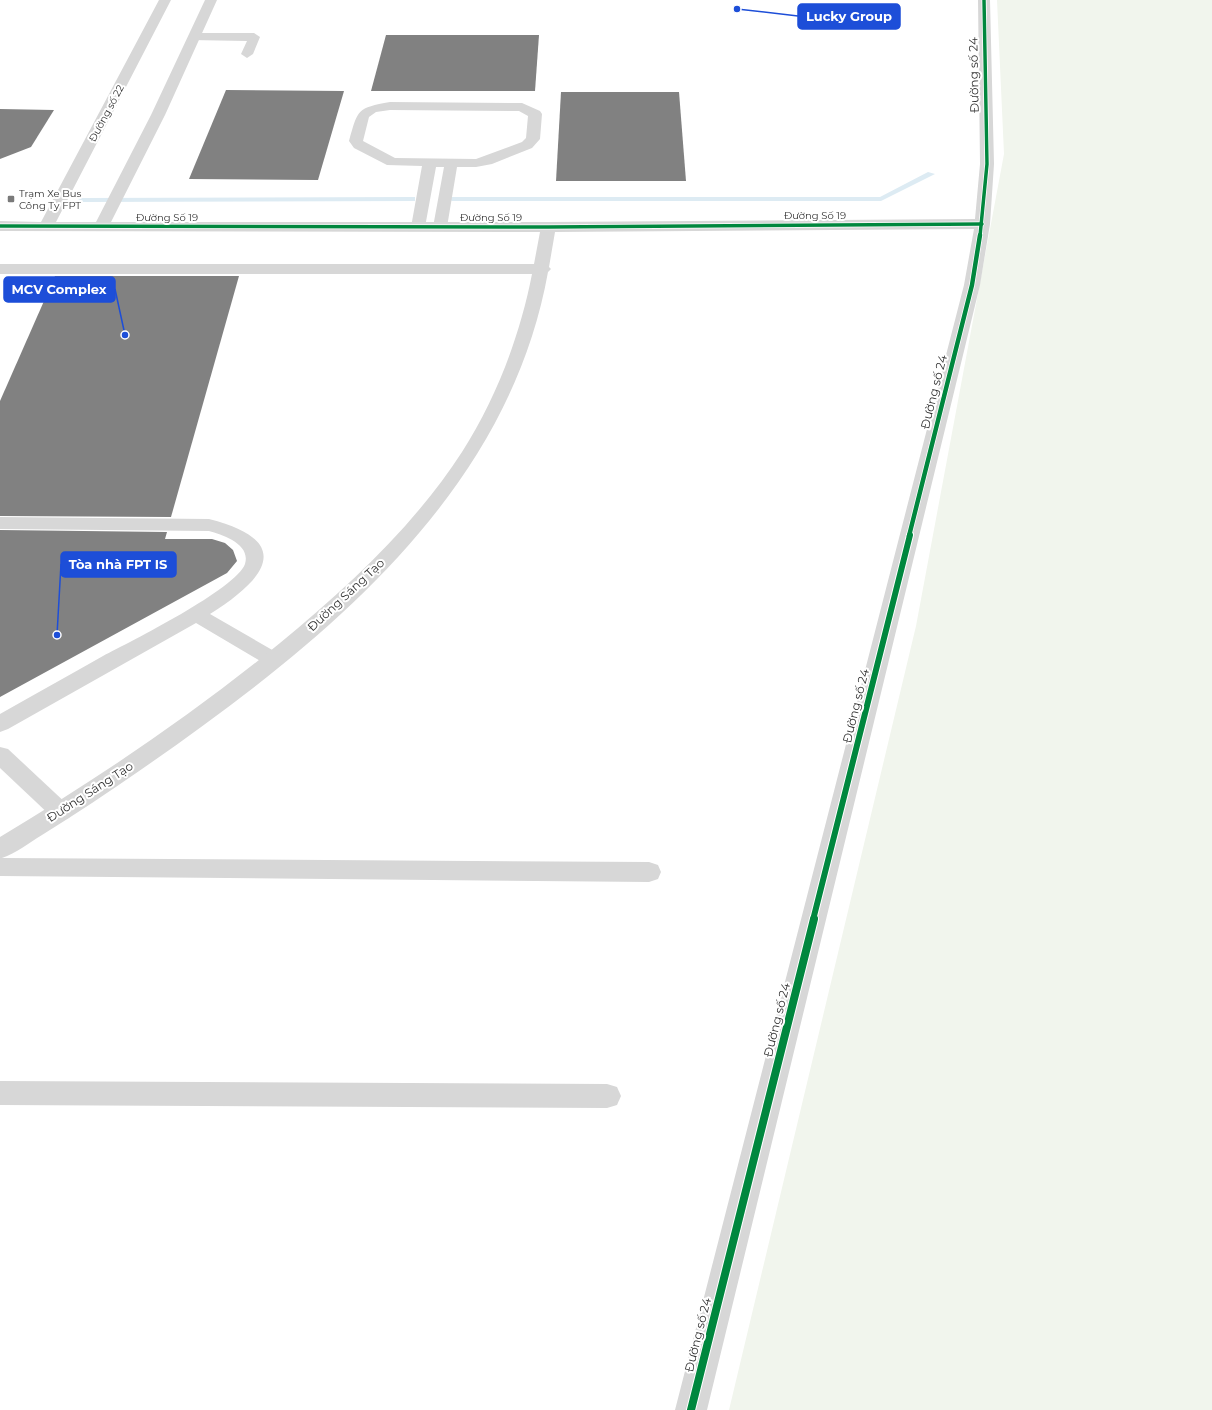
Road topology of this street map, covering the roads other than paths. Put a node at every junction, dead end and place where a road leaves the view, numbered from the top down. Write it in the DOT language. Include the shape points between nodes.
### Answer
graph roads {
  1 [pos="165,0"];
  2 [pos="211,0"];
  3 [pos="984,0"];
  4 [pos="194,37"];
  5 [pos="246,54"];
  6 [pos="430,163"];
  7 [pos="451,163"];
  8 [pos="982,224"];
  9 [pos="0,226"];
  10 [pos="46,227"];
  11 [pos="101,227"];
  12 [pos="418,227"];
  13 [pos="440,227"];
  14 [pos="548,227"];
  15 [pos="0,269"];
  16 [pos="543,269"];
  17 [pos="0,523"];
  18 [pos="196,614"];
  19 [pos="274,660"];
  20 [pos="0,724"];
  21 [pos="0,754"];
  22 [pos="61,812"];
  23 [pos="0,849"];
  24 [pos="0,867"];
  25 [pos="649,872"];
  26 [pos="0,1093"];
  27 [pos="608,1096"];
  28 [pos="691,1410"];
  1 -- 10 [label="street, Đường số 22"];
  2 -- 4 [label="street"];
  3 -- 8 [label="street, Đường số 24" via="987,164"];
  4 -- 5 [label="lane" via="254,37"];
  4 -- 11 [label="street"];
  6 -- 7 [label="lane"];
  6 -- 7 [label="lane" via="392,162 358,144 356,140 363,115 372,109 390,106 516,106 534,114 533,139 528,144 481,163"];
  6 -- 12 [label="lane"];
  7 -- 13 [label="lane"];
  8 -- 14 [label="street, Đường Số 19"];
  8 -- 28 [label="street, Đường số 24" via="972,285"];
  9 -- 10 [label="street, Đường Số 19"];
  10 -- 11 [label="street, Đường Số 19"];
  11 -- 12 [label="street, Đường Số 19"];
  12 -- 13 [label="street, Đường Số 19"];
  13 -- 14 [label="street, Đường Số 19"];
  14 -- 16 [label="street, Đường Sáng Tạo"];
  15 -- 16 [label="street"];
  16 -- 19 [label="street, Đường Sáng Tạo" via="524,338 509,379 488,422 457,473 422,519 378,566"];
  17 -- 18 [label="lane" via="199,524 226,529 251,547 255,557 254,564 236,585"];
  18 -- 19 [label="lane"];
  18 -- 20 [label="lane"];
  19 -- 22 [label="street, Đường Sáng Tạo" via="148,754"];
  21 -- 22 [label="lane"];
  22 -- 23 [label="street, Đường Sáng Tạo"];
  24 -- 25 [label="street"];
  26 -- 27 [label="street"];
}
